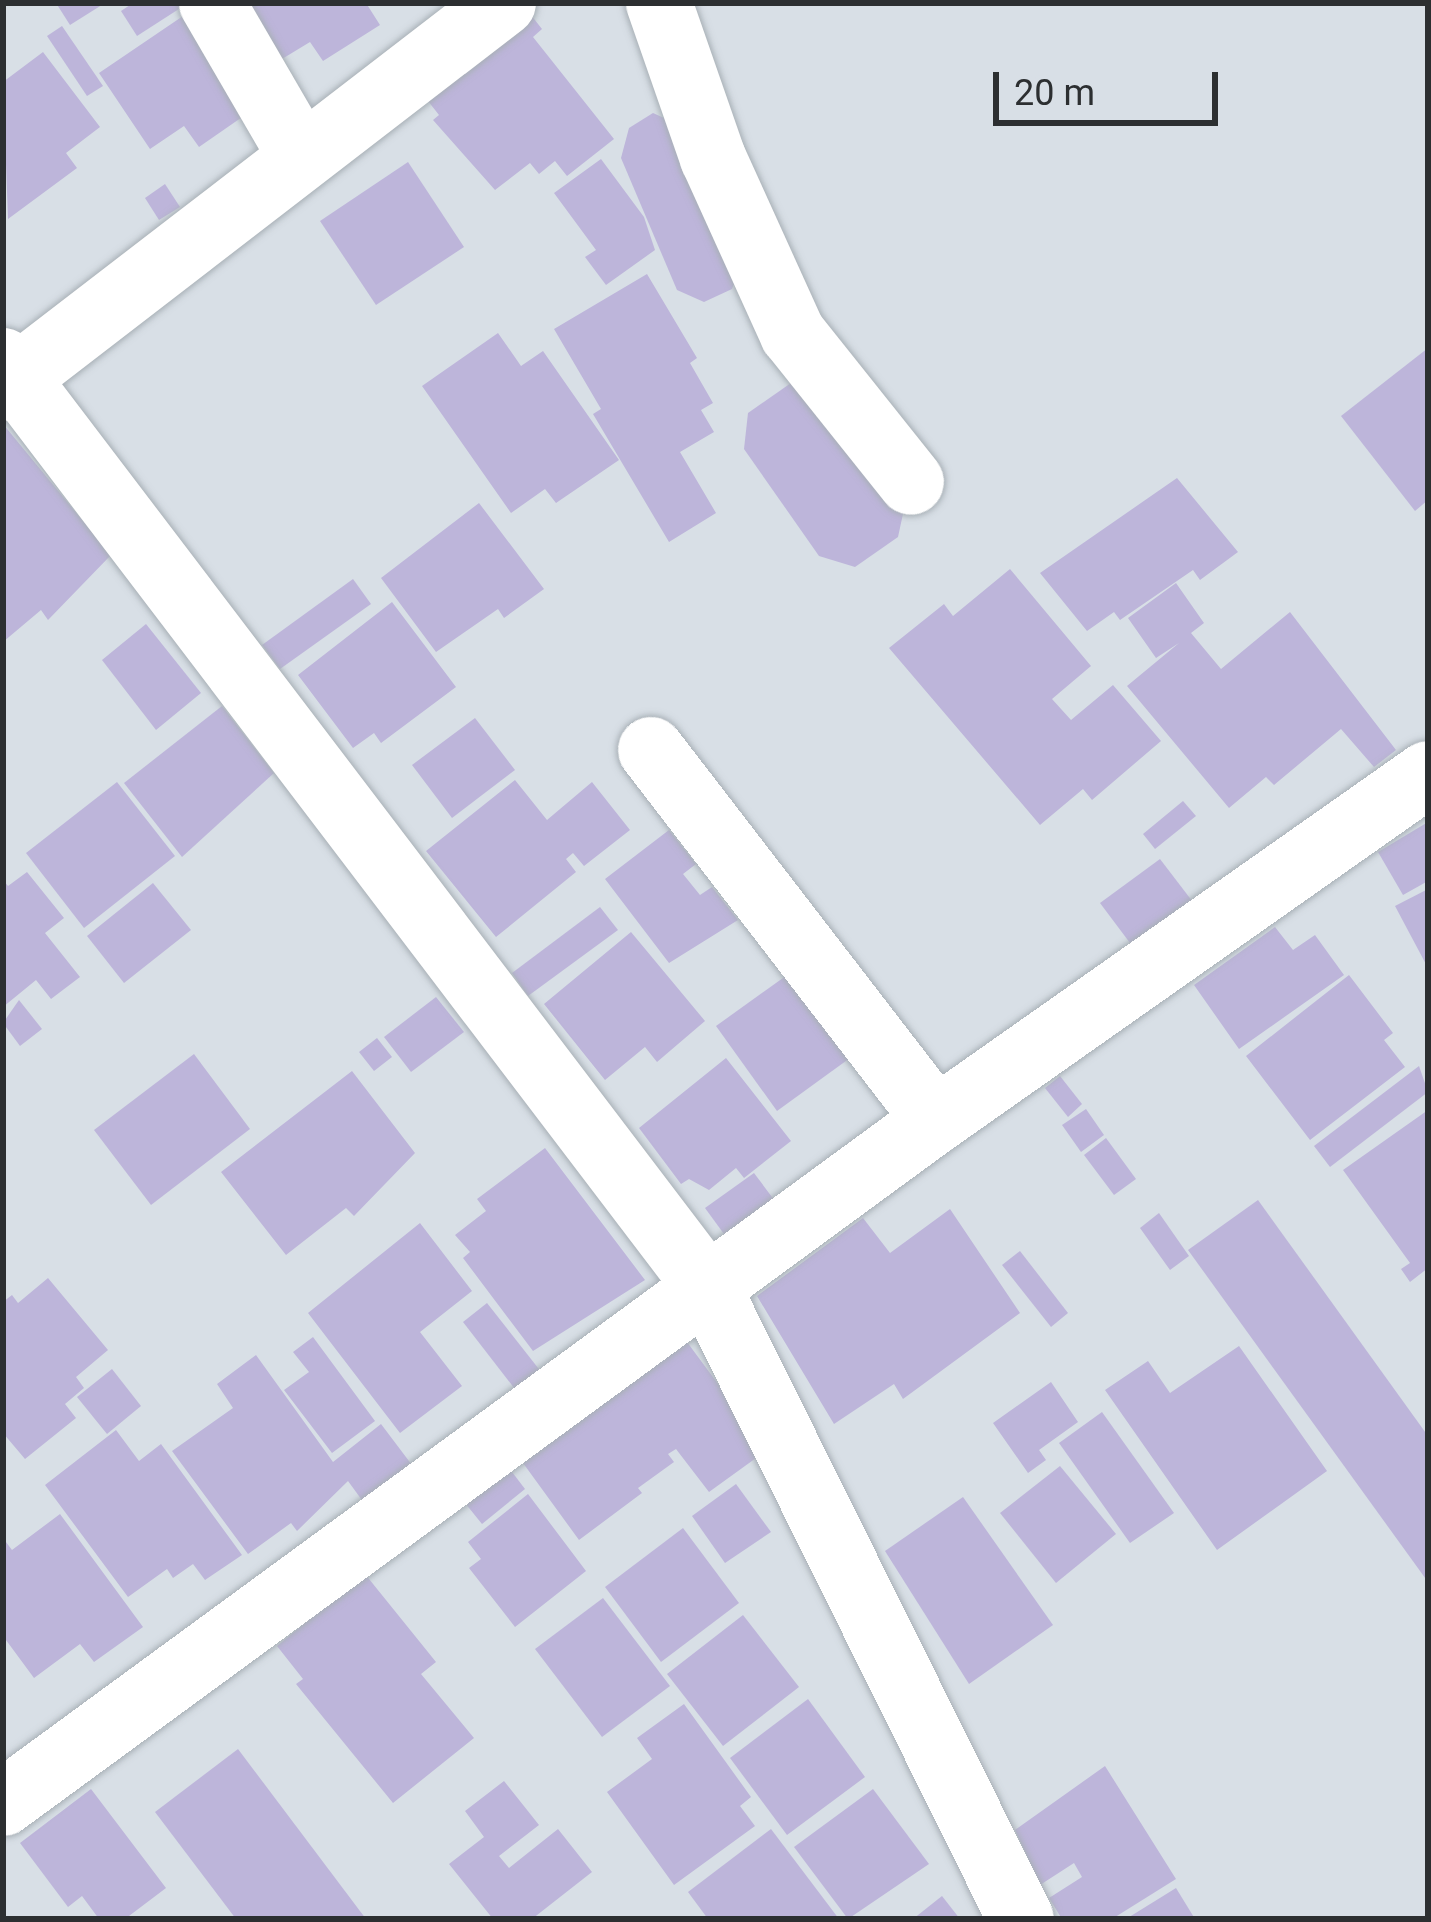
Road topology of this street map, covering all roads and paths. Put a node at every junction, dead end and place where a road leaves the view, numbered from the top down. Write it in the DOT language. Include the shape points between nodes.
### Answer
graph roads {
  1 [pos="212,3"];
  2 [pos="503,3"];
  3 [pos="659,3"];
  4 [pos="301,157"];
  5 [pos="7,376"];
  6 [pos="911,482"];
  7 [pos="651,750"];
  8 [pos="1428,774"];
  9 [pos="936,1120"];
  10 [pos="708,1288"];
  11 [pos="3,1803"];
  12 [pos="1021,1919"];
  1 -- 4 [label="street"];
  2 -- 4 [label="street"];
  3 -- 6 [label="street" via="713,158 793,334"];
  4 -- 5 [label="street"];
  5 -- 10 [label="street"];
  7 -- 9 [label="street"];
  8 -- 9 [label="street"];
  9 -- 10 [label="street"];
  10 -- 11 [label="street"];
  10 -- 12 [label="street"];
}
